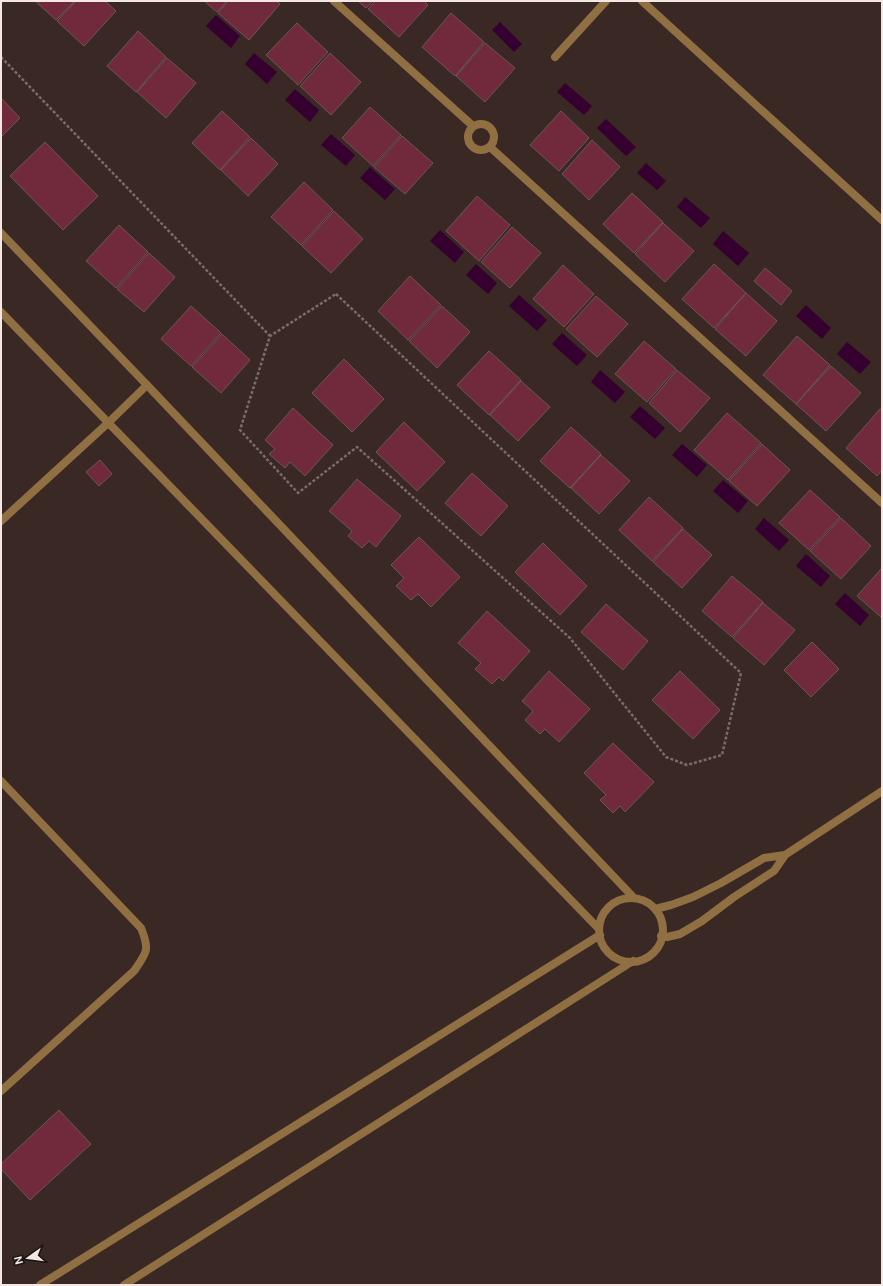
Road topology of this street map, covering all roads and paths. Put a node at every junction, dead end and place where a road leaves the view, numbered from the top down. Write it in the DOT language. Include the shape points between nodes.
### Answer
graph roads {
  1 [pos="334,1"];
  2 [pos="606,1"];
  3 [pos="642,1"];
  4 [pos="1,57"];
  5 [pos="555,57"];
  6 [pos="473,126"];
  7 [pos="490,147"];
  8 [pos="882,220"];
  9 [pos="1,233"];
  10 [pos="1,312"];
  11 [pos="270,336"];
  12 [pos="148,385"];
  13 [pos="108,423"];
  14 [pos="882,503"];
  15 [pos="1,521"];
  16 [pos="1,781"];
  17 [pos="882,791"];
  18 [pos="785,855"];
  19 [pos="634,898"];
  20 [pos="654,909"];
  21 [pos="599,932"];
  22 [pos="662,936"];
  23 [pos="633,961"];
  24 [pos="1,1091"];
  25 [pos="40,1285"];
  26 [pos="124,1285"];
  1 -- 6 [label="street"];
  2 -- 5 [label="street"];
  3 -- 8 [label="street"];
  4 -- 11 [label="path"];
  6 -- 7 [label="street" via="486,124 491,128 494,141"];
  6 -- 7 [label="street" via="467,135 470,146 480,151"];
  7 -- 14 [label="street"];
  9 -- 12 [label="street"];
  10 -- 13 [label="street"];
  11 -- 11 [label="path" via="336,294 741,673 722,755 687,765 666,757 570,638 357,447 298,492 240,430"];
  12 -- 13 [label="street"];
  12 -- 19 [label="street"];
  13 -- 15 [label="street"];
  13 -- 21 [label="street"];
  16 -- 24 [label="street" via="141,928 147,949 134,970"];
  17 -- 18 [label="street"];
  18 -- 20 [label="street" via="764,858 693,898"];
  18 -- 22 [label="street" via="774,871 702,921 680,934"];
  19 -- 20 [label="street" via="645,901"];
  19 -- 21 [label="street" via="614,902 601,919"];
  20 -- 22 [label="street" via="662,922"];
  21 -- 23 [label="street" via="606,950 613,956"];
  21 -- 25 [label="street"];
  22 -- 23 [label="street" via="654,951 641,960"];
  23 -- 26 [label="street"];
}
